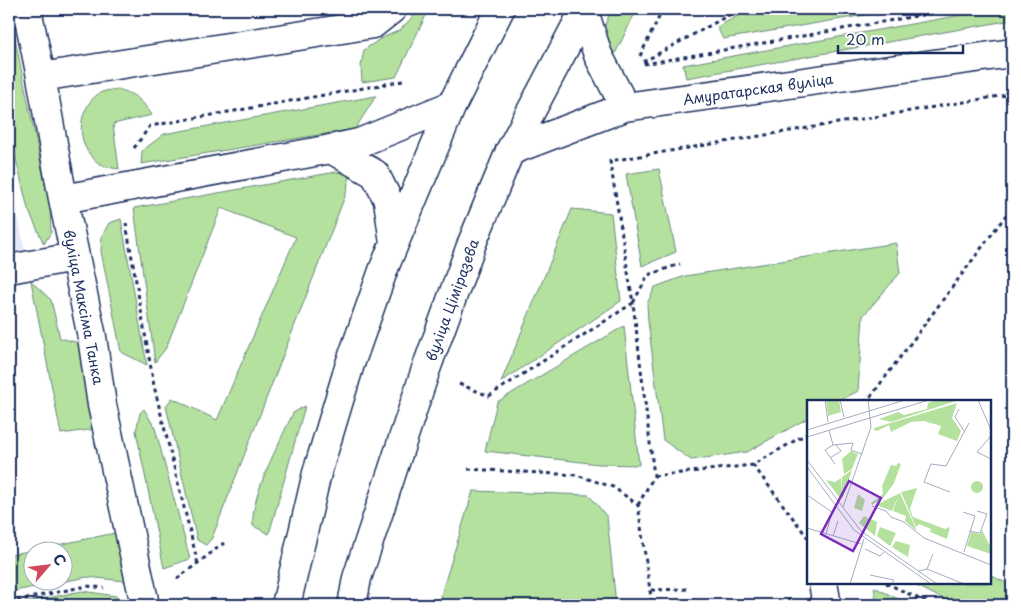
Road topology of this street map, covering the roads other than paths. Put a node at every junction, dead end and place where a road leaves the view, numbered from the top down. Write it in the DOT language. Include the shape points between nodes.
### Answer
graph roads {
  1 [pos="27,9"];
  2 [pos="500,9"];
  3 [pos="584,10"];
  4 [pos="383,16"];
  5 [pos="1007,53"];
  6 [pos="41,77"];
  7 [pos="452,105"];
  8 [pos="625,107"];
  9 [pos="331,149"];
  10 [pos="510,151"];
  11 [pos="63,200"];
  12 [pos="394,244"];
  13 [pos="74,257"];
  14 [pos="9,269"];
  15 [pos="823,584"];
  16 [pos="145,605"];
  17 [pos="286,605"];
  18 [pos="352,605"];
  19 [pos="827,605"];
  1 -- 6 [label="street, вуліца Максіма Танка"];
  2 -- 7 [label="street"];
  3 -- 8 [label="street" via="598,55"];
  3 -- 10 [label="street, вуліца Ціміразева"];
  4 -- 6 [label="street"];
  5 -- 8 [label="street, Амуратарская вуліца"];
  6 -- 11 [label="street, вуліца Максіма Танка"];
  7 -- 9 [label="street" via="359,143"];
  7 -- 12 [label="street"];
  8 -- 10 [label="street, Амуратарская вуліца"];
  9 -- 11 [label="street"];
  9 -- 12 [label="street" via="375,174 388,200"];
  10 -- 18 [label="street, вуліца Ціміразева" via="472,242 426,369 357,578"];
  11 -- 13 [label="street, вуліца Максіма Танка"];
  12 -- 17 [label="street" via="350,364 317,473"];
  13 -- 14 [label="street"];
  13 -- 16 [label="street, вуліца Максіма Танка"];
  15 -- 19 [label="street"];
}
